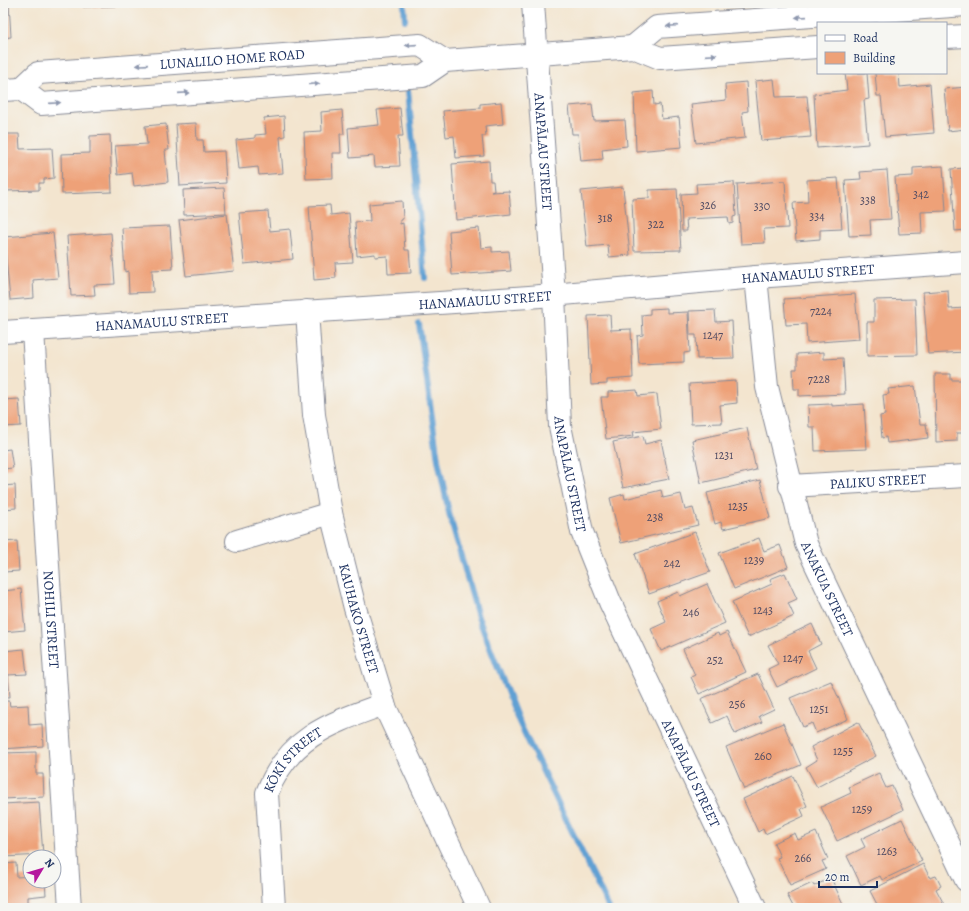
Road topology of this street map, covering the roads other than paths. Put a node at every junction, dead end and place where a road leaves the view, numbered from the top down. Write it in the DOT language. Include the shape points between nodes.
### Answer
graph roads {
  1 [pos="533,3"];
  2 [pos="966,5"];
  3 [pos="966,36"];
  4 [pos="947,38"];
  5 [pos="633,47"];
  6 [pos="817,47"];
  7 [pos="538,54"];
  8 [pos="445,61"];
  9 [pos="12,89"];
  10 [pos="966,262"];
  11 [pos="756,277"];
  12 [pos="554,295"];
  13 [pos="308,311"];
  14 [pos="33,331"];
  15 [pos="3,332"];
  16 [pos="966,476"];
  17 [pos="790,486"];
  18 [pos="331,513"];
  19 [pos="237,541"];
  20 [pos="384,704"];
  21 [pos="966,880"];
  22 [pos="70,908"];
  23 [pos="274,908"];
  24 [pos="479,908"];
  25 [pos="756,908"];
  1 -- 7 [label="street, ANAPĀLAU STREET"];
  2 -- 5 [label="street, one-way" via="657,27"];
  3 -- 4 [label="street"];
  5 -- 6 [label="street, LUNALILO HOME ROAD, one-way" via="660,58"];
  5 -- 7 [label="street, LUNALILO HOME ROAD"];
  7 -- 8 [label="street, LUNALILO HOME ROAD"];
  7 -- 12 [label="street, ANAPĀLAU STREET"];
  9 -- 8 [label="street, LUNALILO HOME ROAD, one-way" via="40,104 423,76"];
  8 -- 9 [label="street, LUNALILO HOME ROAD, one-way" via="420,44 38,72"];
  10 -- 11 [label="street, HANAMAULU STREET"];
  11 -- 12 [label="street, HANAMAULU STREET"];
  11 -- 17 [label="street, ANAKUA STREET" via="767,387"];
  12 -- 13 [label="street, HANAMAULU STREET"];
  12 -- 25 [label="street, ANAPĀLAU STREET" via="560,426 582,532 610,602"];
  13 -- 14 [label="street, HANAMAULU STREET"];
  13 -- 18 [label="street, KAUHAKO STREET" via="314,415"];
  14 -- 15 [label="street, HANAMAULU STREET"];
  14 -- 22 [label="street, NOHILI STREET"];
  16 -- 17 [label="street, PALIKU STREET"];
  17 -- 21 [label="street, ANAKUA STREET" via="806,544"];
  18 -- 19 [label="street"];
  18 -- 20 [label="street, KAUHAKO STREET" via="355,608"];
  20 -- 23 [label="street, KŌKĪ STREET" via="324,727 309,736 295,748 274,776 267,793"];
  20 -- 24 [label="street, KAUHAKO STREET"];
}
